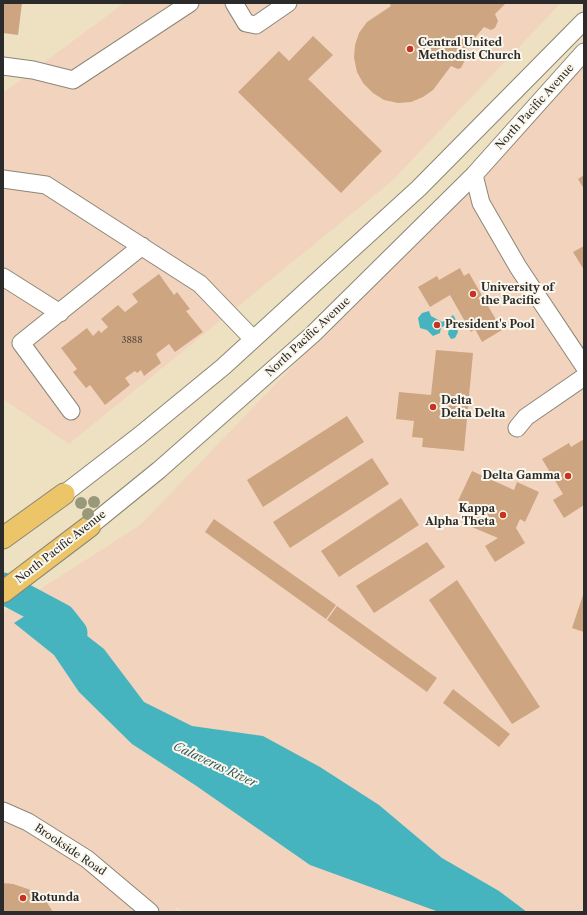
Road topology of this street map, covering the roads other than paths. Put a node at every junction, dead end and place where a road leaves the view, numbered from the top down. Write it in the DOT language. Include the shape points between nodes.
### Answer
graph roads {
  1 [pos="190,3"];
  2 [pos="234,3"];
  3 [pos="288,3"];
  4 [pos="584,21"];
  5 [pos="584,52"];
  6 [pos="3,66"];
  7 [pos="474,175"];
  8 [pos="3,179"];
  9 [pos="142,246"];
  10 [pos="3,277"];
  11 [pos="60,313"];
  12 [pos="253,339"];
  13 [pos="584,366"];
  14 [pos="584,377"];
  15 [pos="71,411"];
  16 [pos="517,428"];
  17 [pos="64,494"];
  18 [pos="90,526"];
  19 [pos="3,538"];
  20 [pos="3,592"];
  21 [pos="3,811"];
  22 [pos="150,912"];
  1 -- 6 [label="street" via="73,80"];
  2 -- 3 [label="street" via="246,23 256,25"];
  4 -- 12 [label="street" via="419,188"];
  5 -- 7 [label="street, North Pacific Avenue"];
  7 -- 13 [label="street" via="481,204 522,274"];
  7 -- 18 [label="street, North Pacific Avenue" via="312,335 159,470"];
  8 -- 9 [label="street" via="46,184"];
  9 -- 11 [label="street"];
  9 -- 12 [label="street" via="200,284"];
  10 -- 11 [label="street"];
  11 -- 15 [label="street" via="21,343"];
  12 -- 17 [label="street" via="151,426"];
  14 -- 16 [label="street" via="526,417"];
  17 -- 19 [label="main road"];
  18 -- 20 [label="main road, North Pacific Avenue"];
  21 -- 22 [label="street, Brookside Road" via="28,822 87,859"];
}
